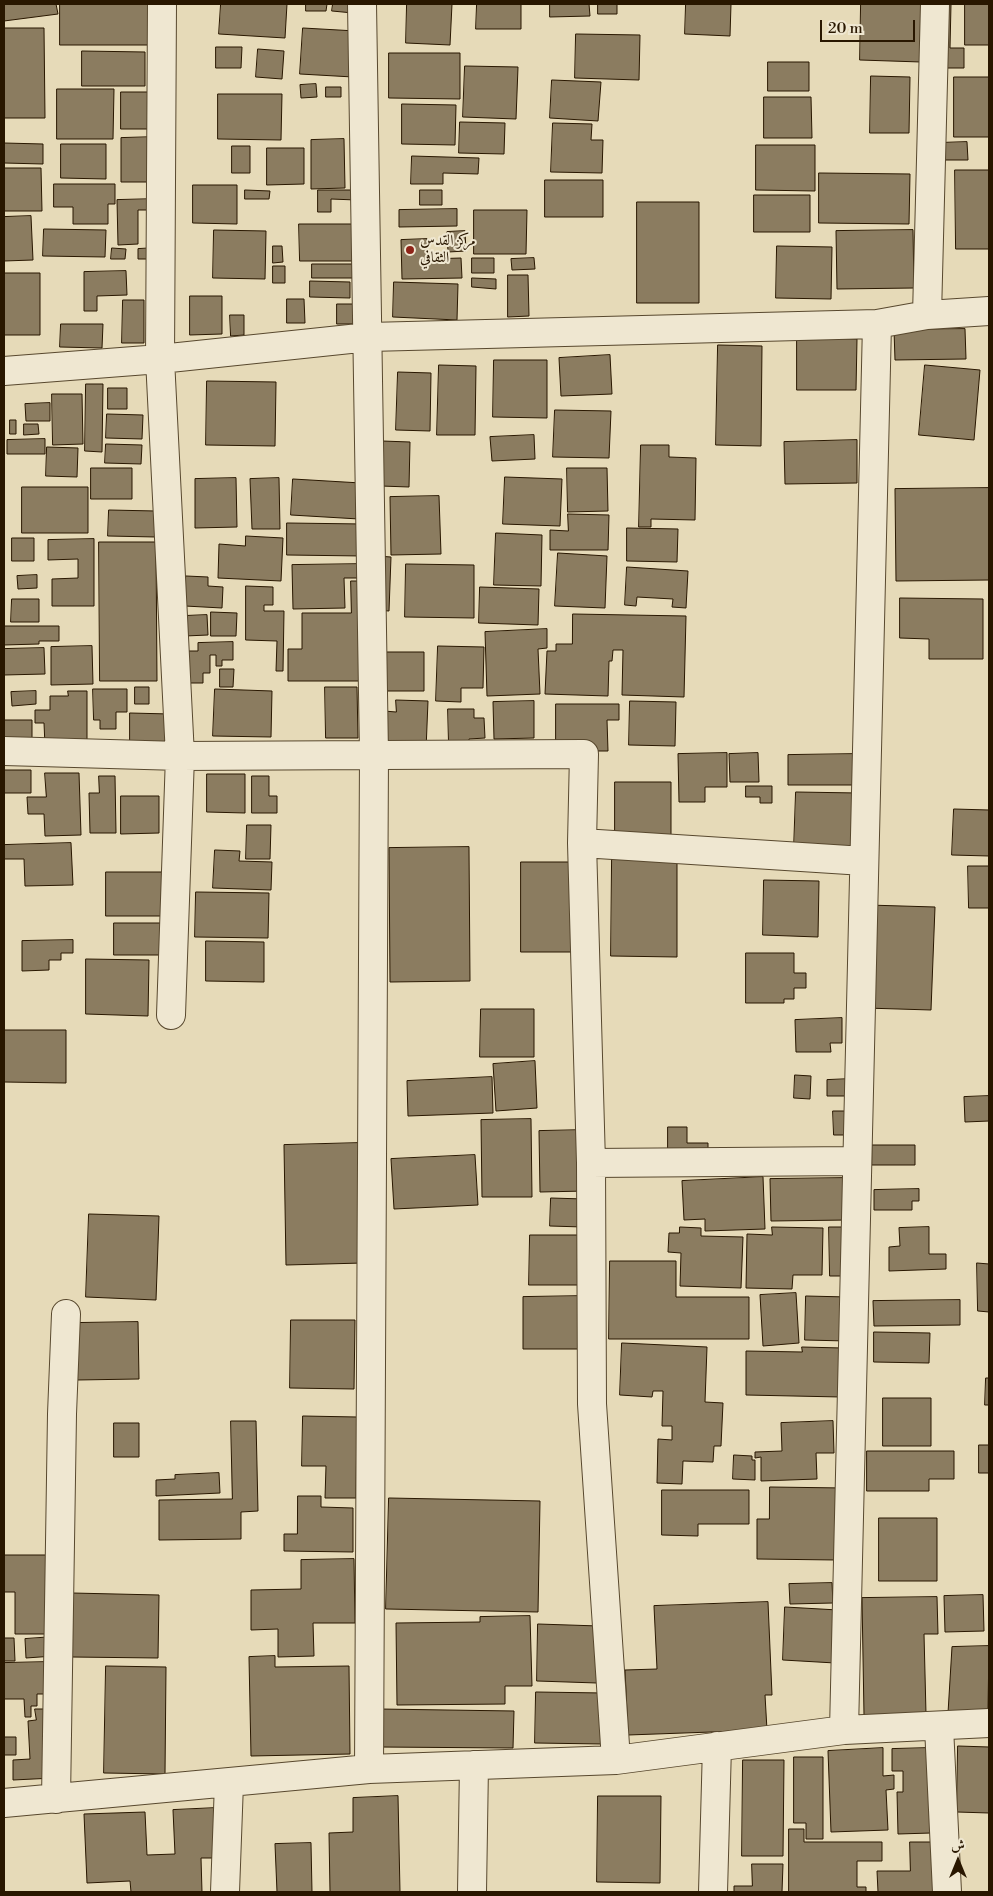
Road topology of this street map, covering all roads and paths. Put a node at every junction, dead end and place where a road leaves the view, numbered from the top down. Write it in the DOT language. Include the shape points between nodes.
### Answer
graph roads {
  1 [pos="162,4"];
  2 [pos="362,4"];
  3 [pos="935,4"];
  4 [pos="989,311"];
  5 [pos="927,315"];
  6 [pos="878,324"];
  7 [pos="369,338"];
  8 [pos="160,359"];
  9 [pos="4,371"];
  10 [pos="4,751"];
  11 [pos="374,755"];
  12 [pos="180,756"];
  13 [pos="582,843"];
  14 [pos="864,861"];
  15 [pos="171,1015"];
  16 [pos="856,1161"];
  17 [pos="591,1163"];
  18 [pos="66,1314"];
  19 [pos="989,1723"];
  20 [pos="939,1727"];
  21 [pos="844,1730"];
  22 [pos="717,1746"];
  23 [pos="616,1760"];
  24 [pos="474,1765"];
  25 [pos="369,1768"];
  26 [pos="229,1783"];
  27 [pos="56,1799"];
  28 [pos="4,1803"];
  29 [pos="225,1892"];
  30 [pos="472,1892"];
  31 [pos="713,1892"];
  32 [pos="948,1892"];
  1 -- 8 [label="street"];
  2 -- 7 [label="street"];
  3 -- 5 [label="street"];
  4 -- 5 [label="street"];
  5 -- 6 [label="street"];
  6 -- 7 [label="street"];
  6 -- 14 [label="street"];
  7 -- 8 [label="street"];
  7 -- 11 [label="street"];
  8 -- 9 [label="street"];
  8 -- 12 [label="street"];
  10 -- 12 [label="street"];
  11 -- 12 [label="street"];
  11 -- 13 [label="street" via="584,754"];
  11 -- 25 [label="street"];
  12 -- 15 [label="street"];
  13 -- 14 [label="street"];
  13 -- 17 [label="street"];
  14 -- 16 [label="street"];
  16 -- 17 [label="street"];
  16 -- 21 [label="street"];
  17 -- 23 [label="street" via="592,1404"];
  18 -- 27 [label="street"];
  19 -- 20 [label="street"];
  20 -- 21 [label="street"];
  20 -- 32 [label="street"];
  21 -- 22 [label="street"];
  22 -- 23 [label="street"];
  22 -- 31 [label="street"];
  23 -- 24 [label="street"];
  24 -- 25 [label="street"];
  24 -- 30 [label="street"];
  25 -- 26 [label="street"];
  26 -- 27 [label="street"];
  26 -- 29 [label="street"];
  27 -- 28 [label="street"];
}
